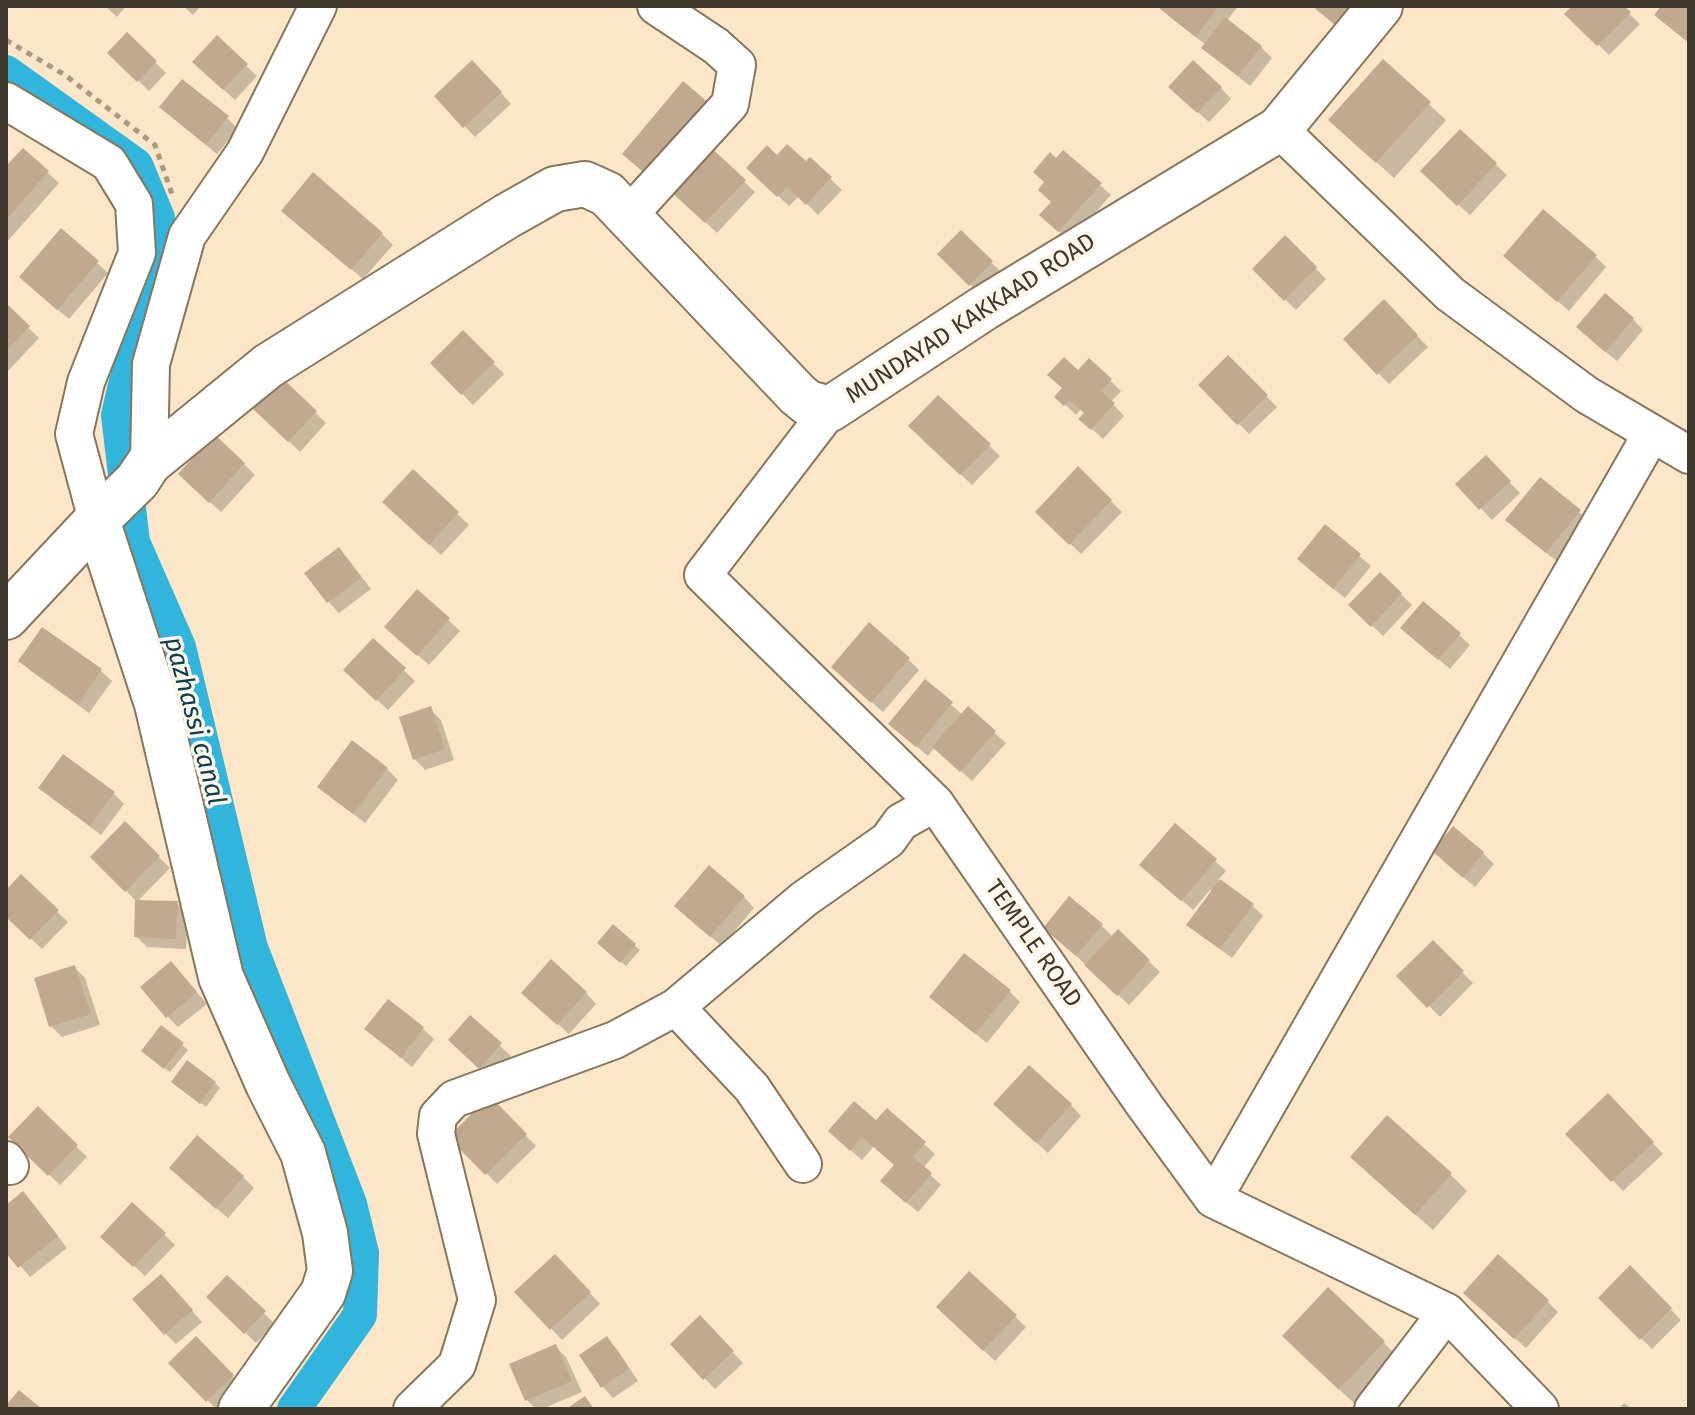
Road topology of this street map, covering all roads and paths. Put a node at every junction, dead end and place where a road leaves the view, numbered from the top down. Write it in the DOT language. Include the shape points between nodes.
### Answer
graph roads {
  1 [pos="318,6"];
  2 [pos="656,6"];
  3 [pos="1380,6"];
  4 [pos="6,101"];
  5 [pos="1279,129"];
  6 [pos="628,216"];
  7 [pos="830,409"];
  8 [pos="1652,433"];
  9 [pos="1689,455"];
  10 [pos="123,493"];
  11 [pos="6,617"];
  12 [pos="935,803"];
  13 [pos="676,1007"];
  14 [pos="803,1164"];
  15 [pos="1213,1199"];
  16 [pos="1447,1312"];
  17 [pos="241,1409"];
  18 [pos="412,1409"];
  19 [pos="1373,1409"];
  20 [pos="1540,1409"];
  1 -- 10 [label="street" via="245,152 187,236 151,364"];
  2 -- 6 [label="street" via="737,65 730,104"];
  3 -- 5 [label="main road, MUNDAYAD KAKKAAD ROAD"];
  4 -- 10 [label="street" via="109,163 134,204 137,253 86,382 74,434"];
  5 -- 7 [label="main road, MUNDAYAD KAKKAAD ROAD" via="984,308"];
  5 -- 8 [label="street" via="1450,294 1587,395"];
  6 -- 7 [label="main road, MUNDAYAD KAKKAAD ROAD" via="798,395"];
  6 -- 10 [label="main road, MUNDAYAD KAKKAAD ROAD" via="607,194 585,184 555,189 268,366"];
  7 -- 12 [label="street, TEMPLE ROAD" via="703,575"];
  8 -- 9 [label="street"];
  8 -- 15 [label="street"];
  10 -- 11 [label="main road, MUNDAYAD KAKKAAD ROAD"];
  10 -- 17 [label="main road" via="157,704 221,977 303,1153 330,1271 323,1293"];
  12 -- 13 [label="street" via="901,822 888,840 804,899"];
  12 -- 15 [label="street, TEMPLE ROAD"];
  13 -- 14 [label="street" via="752,1088"];
  13 -- 18 [label="street" via="615,1040 454,1099 438,1116 436,1134 477,1300 457,1365"];
  15 -- 16 [label="street, TEMPLE ROAD"];
  16 -- 19 [label="street"];
  16 -- 20 [label="street, TEMPLE ROAD"];
}
